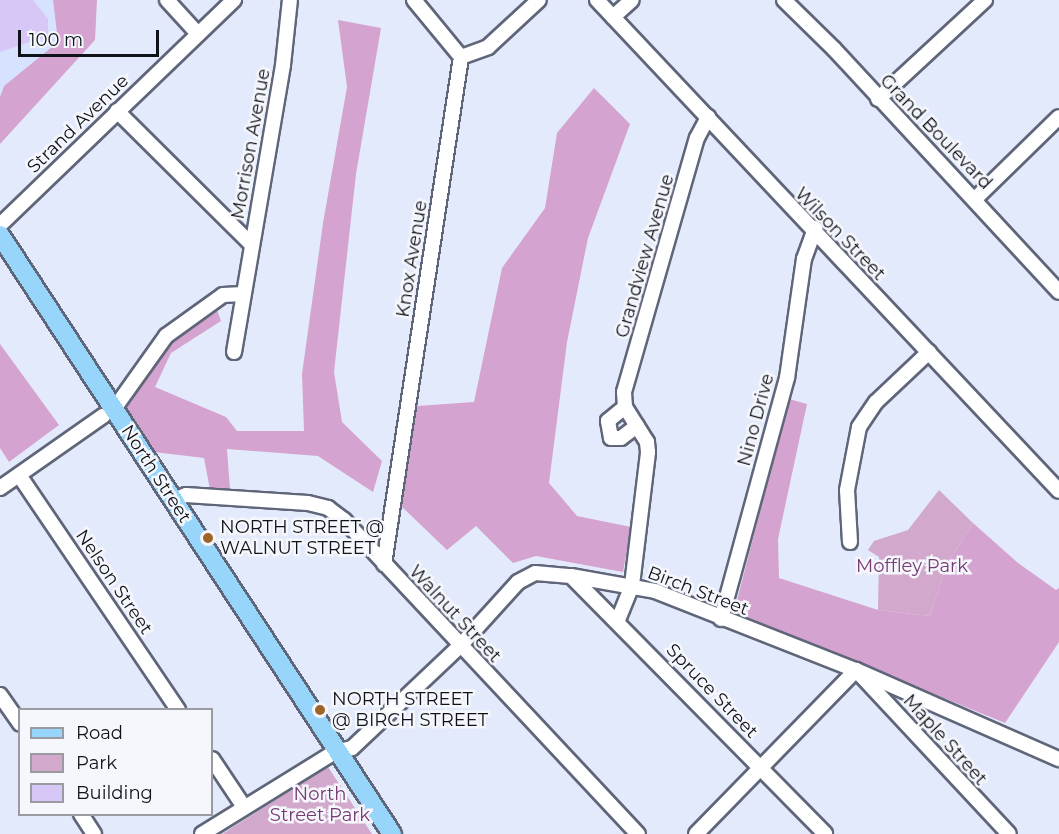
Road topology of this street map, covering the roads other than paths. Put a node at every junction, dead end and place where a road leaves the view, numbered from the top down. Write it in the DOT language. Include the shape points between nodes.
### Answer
graph roads {
  1 [pos="167,0"];
  2 [pos="234,0"];
  3 [pos="290,0"];
  4 [pos="414,0"];
  5 [pos="538,0"];
  6 [pos="597,0"];
  7 [pos="632,0"];
  8 [pos="985,0"];
  9 [pos="791,3"];
  10 [pos="613,17"];
  11 [pos="198,34"];
  12 [pos="461,57"];
  13 [pos="878,99"];
  14 [pos="117,111"];
  15 [pos="708,117"];
  16 [pos="1059,117"];
  17 [pos="975,199"];
  18 [pos="0,225"];
  19 [pos="815,228"];
  20 [pos="0,235"];
  21 [pos="252,245"];
  22 [pos="1059,292"];
  23 [pos="243,294"];
  24 [pos="234,352"];
  25 [pos="929,352"];
  26 [pos="625,406"];
  27 [pos="108,413"];
  28 [pos="637,426"];
  29 [pos="19,475"];
  30 [pos="1057,486"];
  31 [pos="0,488"];
  32 [pos="174,500"];
  33 [pos="850,542"];
  34 [pos="384,564"];
  35 [pos="571,576"];
  36 [pos="632,585"];
  37 [pos="721,619"];
  38 [pos="618,620"];
  39 [pos="460,646"];
  40 [pos="856,670"];
  41 [pos="0,695"];
  42 [pos="177,708"];
  43 [pos="18,721"];
  44 [pos="335,752"];
  45 [pos="1059,759"];
  46 [pos="213,760"];
  47 [pos="762,767"];
  48 [pos="244,807"];
  49 [pos="82,816"];
  50 [pos="94,834"];
  51 [pos="202,834"];
  52 [pos="392,834"];
  53 [pos="638,834"];
  54 [pos="696,834"];
  55 [pos="825,834"];
  56 [pos="1009,834"];
  1 -- 11 [label="street"];
  2 -- 11 [label="street, Strand Avenue"];
  3 -- 21 [label="street, Morrison Avenue"];
  4 -- 12 [label="street"];
  5 -- 12 [label="street" via="488,47"];
  6 -- 10 [label="street, Wilson Street"];
  7 -- 10 [label="street"];
  8 -- 13 [label="street"];
  9 -- 13 [label="street, Grand Boulevard"];
  10 -- 15 [label="street, Wilson Street"];
  11 -- 14 [label="street, Strand Avenue"];
  12 -- 34 [label="street, Knox Avenue"];
  13 -- 17 [label="street, Grand Boulevard" via="956,184"];
  14 -- 18 [label="street, Strand Avenue"];
  14 -- 21 [label="street"];
  15 -- 19 [label="street, Wilson Street" via="796,213"];
  15 -- 26 [label="street, Grandview Avenue" via="694,149 624,393"];
  16 -- 17 [label="street"];
  17 -- 22 [label="street, Grand Boulevard"];
  19 -- 25 [label="street, Wilson Street"];
  19 -- 37 [label="street, Nino Drive" via="804,259 787,378"];
  20 -- 27 [label="main road, North Street"];
  21 -- 23 [label="street, Morrison Avenue"];
  23 -- 24 [label="street, Morrison Avenue"];
  23 -- 27 [label="street" via="223,295 166,336"];
  25 -- 30 [label="street, Wilson Street"];
  25 -- 33 [label="street" via="876,402 859,427 848,490"];
  26 -- 28 [label="street"];
  26 -- 28 [label="street, Grandview Avenue" via="608,421 611,438 621,438"];
  27 -- 29 [label="street"];
  27 -- 32 [label="main road, North Street"];
  28 -- 36 [label="street" via="648,452"];
  29 -- 31 [label="street"];
  29 -- 42 [label="street, Nelson Street"];
  32 -- 34 [label="street, Walnut Street" via="186,495 308,503 328,508"];
  32 -- 44 [label="main road, North Street"];
  34 -- 39 [label="street, Walnut Street"];
  35 -- 36 [label="street, Birch Street"];
  35 -- 38 [label="street, Spruce Street"];
  35 -- 39 [label="street, Birch Street" via="535,573 518,582"];
  36 -- 37 [label="street, Birch Street"];
  36 -- 38 [label="street"];
  37 -- 40 [label="street, Birch Street"];
  38 -- 47 [label="street, Spruce Street"];
  39 -- 44 [label="street, Birch Street" via="352,748"];
  39 -- 53 [label="street, Walnut Street"];
  40 -- 45 [label="street, Birch Street"];
  40 -- 47 [label="street"];
  40 -- 56 [label="street, Maple Street"];
  41 -- 43 [label="street"];
  44 -- 48 [label="street, Birch Street"];
  44 -- 52 [label="main road, North Street"];
  46 -- 48 [label="street"];
  47 -- 54 [label="street"];
  47 -- 55 [label="street, Spruce Street"];
  48 -- 51 [label="street, Birch Street"];
  49 -- 50 [label="street"];
}
